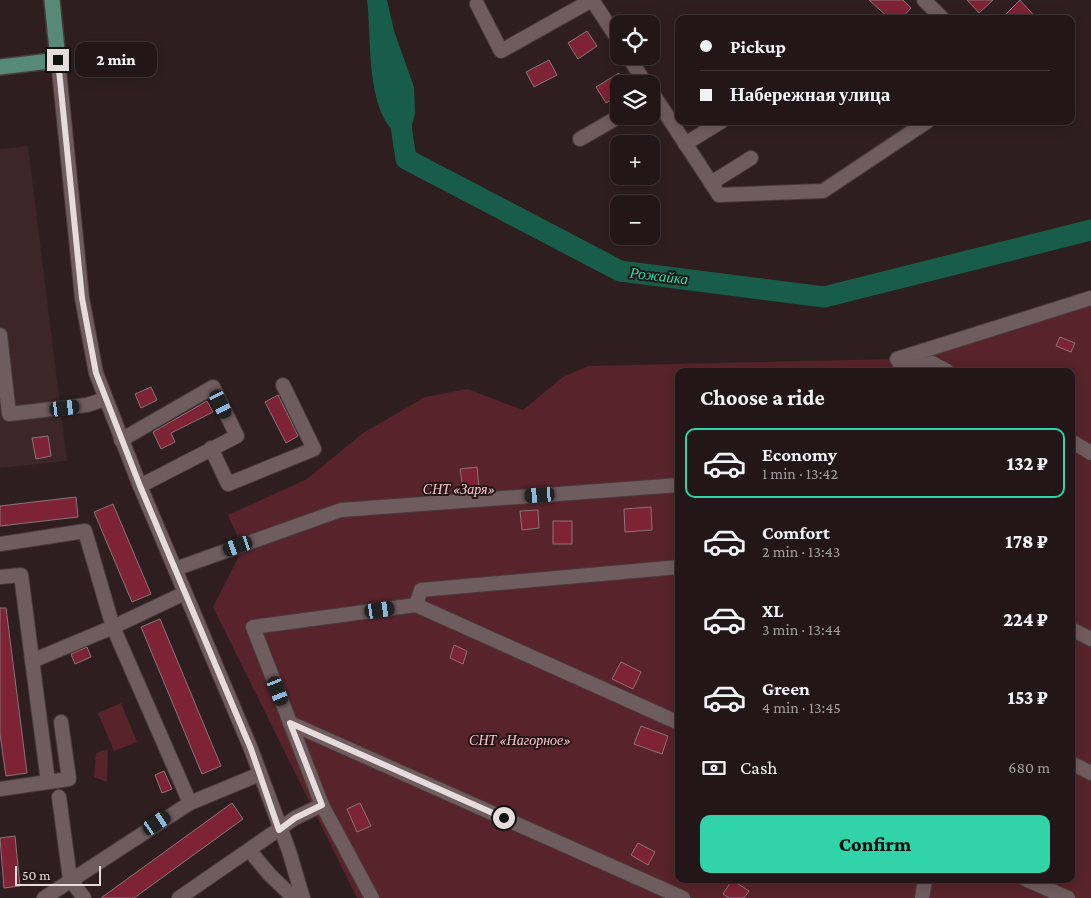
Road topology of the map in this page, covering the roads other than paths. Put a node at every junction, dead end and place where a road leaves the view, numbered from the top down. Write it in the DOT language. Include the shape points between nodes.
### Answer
graph roads {
  1 [pos="52,0"];
  2 [pos="592,0"];
  3 [pos="924,0"];
  4 [pos="477,4"];
  5 [pos="939,15"];
  6 [pos="610,27"];
  7 [pos="58,60"];
  8 [pos="0,67"];
  9 [pos="660,108"];
  10 [pos="610,122"];
  11 [pos="716,125"];
  12 [pos="922,125"];
  13 [pos="580,139"];
  14 [pos="685,144"];
  15 [pos="751,158"];
  16 [pos="711,183"];
  17 [pos="1091,298"];
  18 [pos="0,335"];
  19 [pos="903,368"];
  20 [pos="908,368"];
  21 [pos="941,368"];
  22 [pos="283,385"];
  23 [pos="105,399"];
  24 [pos="5,415"];
  25 [pos="121,440"];
  26 [pos="1075,443"];
  27 [pos="211,448"];
  28 [pos="1091,453"];
  29 [pos="675,485"];
  30 [pos="140,486"];
  31 [pos="0,544"];
  32 [pos="675,568"];
  33 [pos="175,569"];
  34 [pos="0,577"];
  35 [pos="185,593"];
  36 [pos="416,604"];
  37 [pos="112,627"];
  38 [pos="1075,631"];
  39 [pos="1091,639"];
  40 [pos="32,661"];
  41 [pos="675,721"];
  42 [pos="61,722"];
  43 [pos="290,723"];
  44 [pos="1075,764"];
  45 [pos="1091,773"];
  46 [pos="260,774"];
  47 [pos="48,782"];
  48 [pos="0,789"];
  49 [pos="59,797"];
  50 [pos="190,803"];
  51 [pos="322,805"];
  52 [pos="279,830"];
  53 [pos="249,850"];
  54 [pos="291,862"];
  55 [pos="270,875"];
  56 [pos="70,879"];
  57 [pos="924,883"];
  58 [pos="1034,883"];
  59 [pos="44,898"];
  60 [pos="84,898"];
  61 [pos="179,898"];
  62 [pos="294,898"];
  63 [pos="302,898"];
  64 [pos="372,898"];
  65 [pos="683,898"];
  66 [pos="922,898"];
  67 [pos="1068,898"];
  1 -- 7 [label="main road"];
  2 -- 4 [label="street" via="501,51"];
  2 -- 6 [label="street"];
  3 -- 5 [label="street"];
  7 -- 8 [label="main road"];
  7 -- 23 [label="street" via="83,310 93,361"];
  9 -- 14 [label="street"];
  10 -- 13 [label="street"];
  11 -- 14 [label="street"];
  12 -- 16 [label="street" via="823,190 718,195"];
  14 -- 16 [label="street"];
  15 -- 16 [label="street"];
  17 -- 19 [label="street" via="897,359"];
  18 -- 24 [label="street"];
  20 -- 21 [label="street" via="932,363"];
  22 -- 27 [label="street" via="314,449 228,484"];
  23 -- 24 [label="street" via="91,404"];
  23 -- 25 [label="street"];
  25 -- 27 [label="street" via="213,387 237,436"];
  25 -- 30 [label="street"];
  26 -- 28 [label="street"];
  27 -- 30 [label="street"];
  29 -- 33 [label="street" via="341,510"];
  30 -- 33 [label="street"];
  31 -- 37 [label="street" via="85,531"];
  32 -- 36 [label="street" via="421,590"];
  33 -- 35 [label="street"];
  34 -- 40 [label="street" via="21,575"];
  35 -- 37 [label="street"];
  35 -- 46 [label="street"];
  36 -- 41 [label="street"];
  36 -- 43 [label="street" via="253,627"];
  37 -- 40 [label="street"];
  37 -- 50 [label="street"];
  38 -- 39 [label="street"];
  40 -- 47 [label="street"];
  42 -- 47 [label="street" via="69,779"];
  43 -- 51 [label="street"];
  43 -- 65 [label="street"];
  44 -- 45 [label="street"];
  46 -- 50 [label="street"];
  46 -- 52 [label="street"];
  47 -- 48 [label="street"];
  49 -- 56 [label="street"];
  50 -- 56 [label="street" via="100,863"];
  51 -- 52 [label="street"];
  51 -- 64 [label="street"];
  52 -- 53 [label="street"];
  52 -- 54 [label="street"];
  53 -- 55 [label="street"];
  53 -- 61 [label="street"];
  54 -- 55 [label="street" via="288,871"];
  54 -- 63 [label="street"];
  55 -- 62 [label="street"];
  56 -- 59 [label="street"];
  56 -- 60 [label="street"];
  57 -- 66 [label="street"];
  58 -- 67 [label="street"];
}
